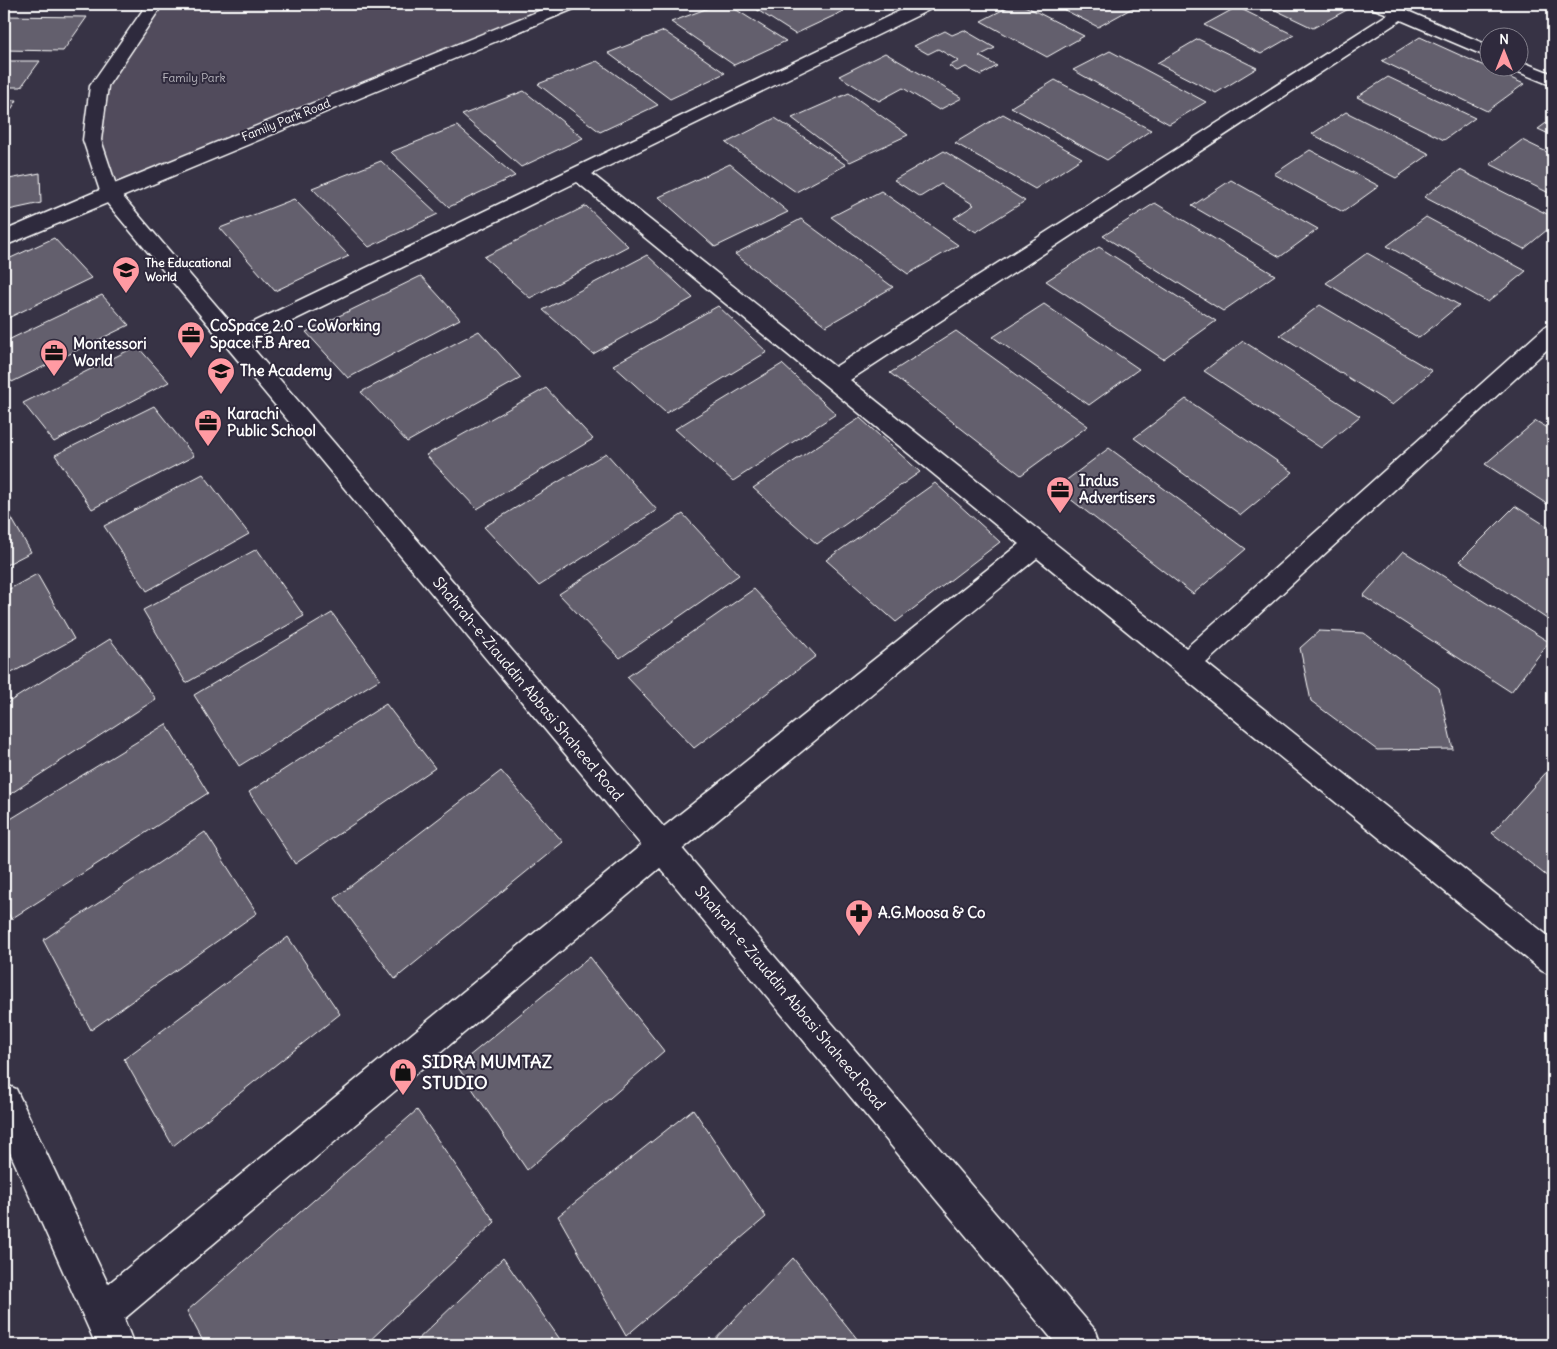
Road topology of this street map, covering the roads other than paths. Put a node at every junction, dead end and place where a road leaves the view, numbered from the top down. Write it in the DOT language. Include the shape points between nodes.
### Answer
graph roads {
  1 [pos="155,4"];
  2 [pos="570,4"];
  3 [pos="927,4"];
  4 [pos="1378,4"];
  5 [pos="1400,14"];
  6 [pos="1480,49"];
  7 [pos="1530,71"];
  8 [pos="1553,81"];
  9 [pos="580,174"];
  10 [pos="109,193"];
  11 [pos="4,239"];
  12 [pos="1553,332"];
  13 [pos="235,340"];
  14 [pos="834,379"];
  15 [pos="1038,544"];
  16 [pos="1187,664"];
  17 [pos="662,847"];
  18 [pos="1553,960"];
  19 [pos="4,1101"];
  20 [pos="102,1313"];
  21 [pos="115,1345"];
  22 [pos="1082,1345"];
  1 -- 10 [label="street, Shahrah-e-Ziauddin Abbasi Shaheed Road" via="98,86 92,140"];
  2 -- 10 [label="street, Family Park Road"];
  3 -- 9 [label="street"];
  4 -- 5 [label="street"];
  5 -- 6 [label="street"];
  5 -- 14 [label="street"];
  7 -- 8 [label="street"];
  9 -- 13 [label="street"];
  9 -- 14 [label="street"];
  10 -- 11 [label="street, Family Park Road"];
  10 -- 13 [label="street, Shahrah-e-Ziauddin Abbasi Shaheed Road"];
  12 -- 16 [label="street"];
  13 -- 17 [label="street, Shahrah-e-Ziauddin Abbasi Shaheed Road"];
  14 -- 15 [label="street"];
  15 -- 16 [label="street"];
  15 -- 17 [label="street"];
  16 -- 18 [label="street"];
  17 -- 20 [label="street"];
  17 -- 22 [label="street, Shahrah-e-Ziauddin Abbasi Shaheed Road"];
  19 -- 20 [label="street"];
  20 -- 21 [label="street"];
}
